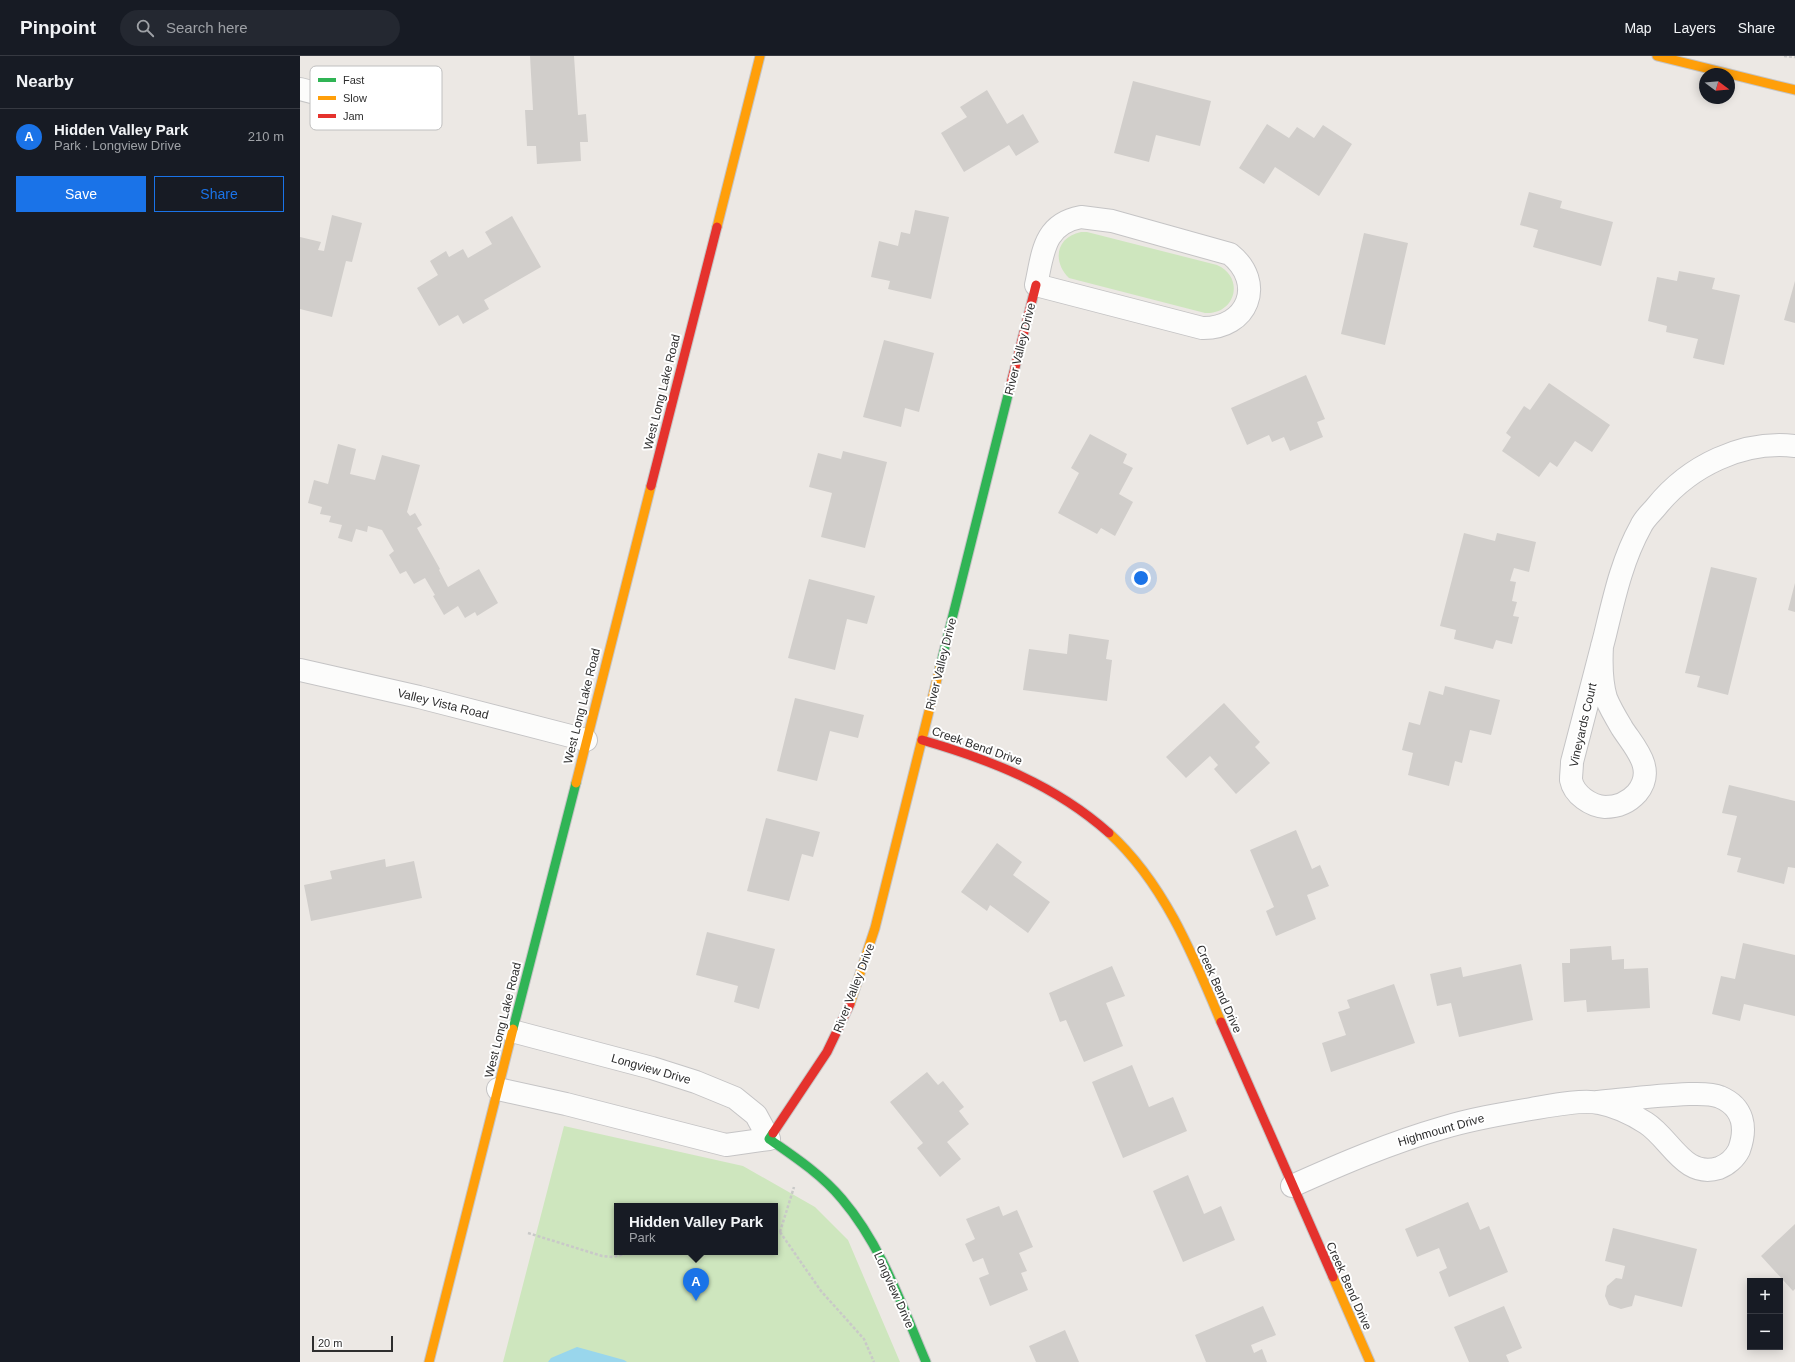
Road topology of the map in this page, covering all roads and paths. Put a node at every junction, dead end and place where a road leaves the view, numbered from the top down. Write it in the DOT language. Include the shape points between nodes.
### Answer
graph roads {
  1 [pos="760,56"];
  2 [pos="1657,56"];
  3 [pos="1784,56"];
  4 [pos="1795,57"];
  5 [pos="300,89"];
  6 [pos="1795,90"];
  7 [pos="310,92"];
  8 [pos="1036,285"];
  9 [pos="1795,446"];
  10 [pos="1602,646"];
  11 [pos="300,670"];
  12 [pos="586,740"];
  13 [pos="922,740"];
  14 [pos="512,1032"];
  15 [pos="498,1089"];
  16 [pos="1598,1102"];
  17 [pos="770,1139"];
  18 [pos="1292,1186"];
  19 [pos="794,1187"];
  20 [pos="528,1232"];
  21 [pos="780,1232"];
  22 [pos="620,1255"];
  23 [pos="429,1362"];
  24 [pos="874,1362"];
  25 [pos="926,1362"];
  26 [pos="1370,1362"];
  1 -- 12 [label="street, West Long Lake Road"];
  2 -- 6 [label="street"];
  3 -- 4 [label="path"];
  5 -- 7 [label="street"];
  8 -- 8 [label="street, River Valley Drive" via="1202,328 1211,328 1226,324 1240,313 1247,304 1249,284 1242,266 1230,254 1112,221 1081,217 1060,224 1051,235 1045,246"];
  8 -- 13 [label="street, River Valley Drive"];
  9 -- 10 [label="street, Vineyards Court" via="1785,445 1731,453 1691,474 1660,502 1641,524 1627,554"];
  10 -- 10 [label="street, Vineyards Court" via="1572,762 1571,781 1581,797 1591,804 1615,807 1632,798 1639,790 1644,766 1641,755 1622,729 1607,698 1601,666"];
  11 -- 12 [label="street, Valley Vista Road" via="419,697"];
  12 -- 14 [label="street, West Long Lake Road"];
  13 -- 17 [label="street, River Valley Drive" via="864,969 850,1006 816,1070"];
  13 -- 18 [label="street, Creek Bend Drive" via="988,760 1025,775 1057,793 1095,820 1118,841 1144,872 1185,943"];
  14 -- 15 [label="street, West Long Lake Road"];
  14 -- 17 [label="street, Longview Drive" via="652,1068 735,1098 756,1115"];
  15 -- 17 [label="street" via="726,1145"];
  15 -- 23 [label="street, West Long Lake Road"];
  16 -- 16 [label="street, Highmount Drive" via="1647,1123 1693,1168 1710,1171 1725,1166 1737,1155 1743,1140 1744,1125 1741,1114 1731,1103 1719,1097 1705,1094 1665,1095"];
  16 -- 18 [label="street, Highmount Drive" via="1553,1105 1500,1114 1443,1128 1386,1146"];
  17 -- 25 [label="street, Longview Drive" via="824,1181 857,1218 882,1261"];
  18 -- 26 [label="street, Creek Bend Drive"];
  19 -- 21 [label="path"];
  20 -- 22 [label="path" via="602,1256"];
  21 -- 24 [label="path" via="821,1291 864,1339"];
}
